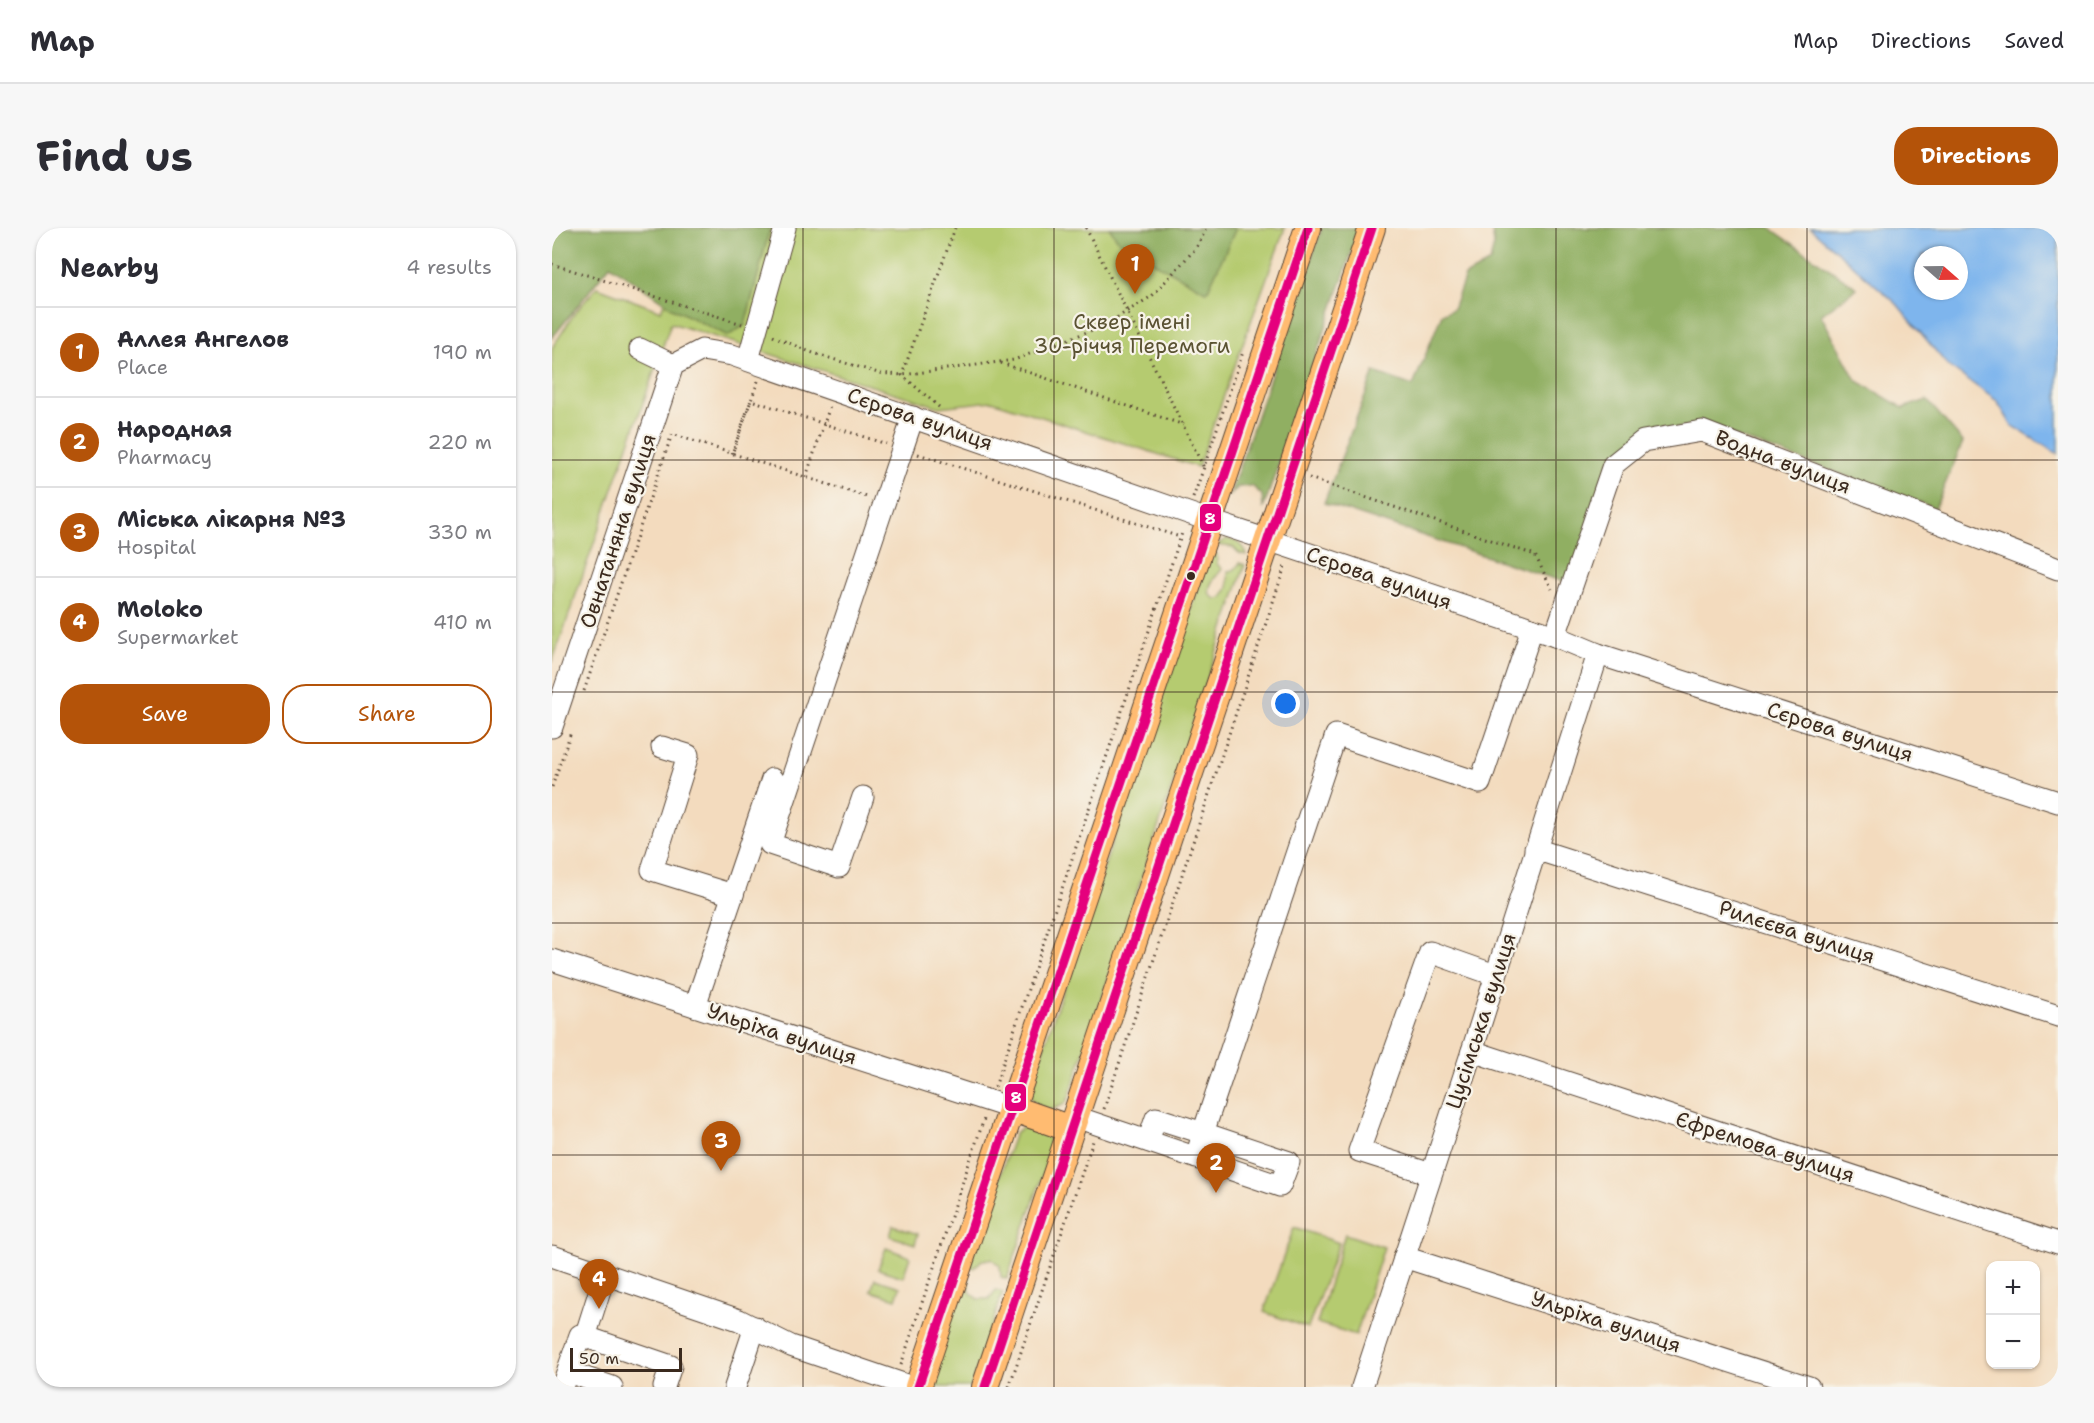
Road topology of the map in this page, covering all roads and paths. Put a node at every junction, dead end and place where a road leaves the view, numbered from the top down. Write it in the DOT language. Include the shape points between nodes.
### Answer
graph roads {
  1 [pos="785,228"];
  2 [pos="955,228"];
  3 [pos="1086,228"];
  4 [pos="1207,228"];
  5 [pos="1308,228"];
  6 [pos="1372,228"];
  7 [pos="552,264"];
  8 [pos="1127,311"];
  9 [pos="755,329"];
  10 [pos="1244,349"];
  11 [pos="640,350"];
  12 [pos="999,362"];
  13 [pos="755,363"];
  14 [pos="673,365"];
  15 [pos="902,375"];
  16 [pos="835,390"];
  17 [pos="939,407"];
  18 [pos="913,417"];
  19 [pos="824,423"];
  20 [pos="1184,425"];
  21 [pos="902,449"];
  22 [pos="732,454"];
  23 [pos="1203,470"];
  24 [pos="1311,470"];
  25 [pos="806,477"];
  26 [pos="884,503"];
  27 [pos="1198,517"];
  28 [pos="1180,537"];
  29 [pos="1280,544"];
  30 [pos="2058,568"];
  31 [pos="1563,611"];
  32 [pos="1532,629"];
  33 [pos="1554,636"];
  34 [pos="1598,654"];
  35 [pos="582,699"];
  36 [pos="561,729"];
  37 [pos="662,747"];
  38 [pos="772,779"];
  39 [pos="552,787"];
  40 [pos="863,797"];
  41 [pos="2058,802"];
  42 [pos="1535,849"];
  43 [pos="733,895"];
  44 [pos="552,960"];
  45 [pos="1495,975"];
  46 [pos="694,1006"];
  47 [pos="2058,1016"];
  48 [pos="1472,1051"];
  49 [pos="1001,1105"];
  50 [pos="1082,1124"];
  51 [pos="1203,1133"];
  52 [pos="1148,1141"];
  53 [pos="1196,1158"];
  54 [pos="1431,1174"];
  55 [pos="2058,1243"];
  56 [pos="552,1256"];
  57 [pos="1404,1257"];
  58 [pos="605,1274"];
  59 [pos="755,1327"];
  60 [pos="585,1337"];
  61 [pos="565,1379"];
  62 [pos="908,1385"];
  63 [pos="612,1387"];
  64 [pos="664,1387"];
  65 [pos="735,1387"];
  66 [pos="985,1387"];
  67 [pos="1010,1387"];
  68 [pos="1362,1387"];
  69 [pos="1809,1387"];
  1 -- 9 [label="street"];
  2 -- 15 [label="path"];
  3 -- 8 [label="path"];
  4 -- 8 [label="path" via="1196,248 1152,296"];
  5 -- 27 [label="main road"];
  6 -- 29 [label="main road"];
  7 -- 9 [label="path"];
  8 -- 12 [label="path" via="1105,325 1014,360"];
  8 -- 20 [label="path"];
  9 -- 13 [label="street"];
  9 -- 15 [label="path" via="810,352 878,373"];
  10 -- 23 [label="path"];
  11 -- 14 [label="street"];
  12 -- 15 [label="path"];
  12 -- 20 [label="path"];
  13 -- 14 [label="street, Сєрова вулиця" via="702,350"];
  13 -- 16 [label="street, Сєрова вулиця"];
  13 -- 22 [label="path"];
  14 -- 36 [label="street, Овнатаняна вулиця"];
  15 -- 17 [label="path"];
  16 -- 18 [label="street, Сєрова вулиця"];
  16 -- 19 [label="path"];
  18 -- 21 [label="street"];
  18 -- 27 [label="street, Сєрова вулиця"];
  19 -- 21 [label="path"];
  19 -- 22 [label="path" via="751,400"];
  19 -- 25 [label="path"];
  20 -- 23 [label="path"];
  21 -- 26 [label="street"];
  21 -- 28 [label="path"];
  22 -- 25 [label="path"];
  22 -- 35 [label="path" via="672,434"];
  23 -- 27 [label="path"];
  24 -- 31 [label="path" via="1309,478 1535,555"];
  25 -- 26 [label="path"];
  26 -- 40 [label="street" via="770,844 839,867"];
  27 -- 28 [label="path"];
  27 -- 29 [label="street, Сєрова вулиця"];
  27 -- 49 [label="main road"];
  28 -- 49 [label="path"];
  29 -- 32 [label="street, Сєрова вулиця"];
  29 -- 50 [label="main road"];
  29 -- 50 [label="path"];
  30 -- 31 [label="street, Водна вулиця" via="1702,430 1643,441 1614,465"];
  31 -- 33 [label="street, Водна вулиця"];
  32 -- 33 [label="street, Сєрова вулиця"];
  32 -- 51 [label="street" via="1480,783 1336,735"];
  33 -- 34 [label="street, Сєрова вулиця"];
  34 -- 41 [label="street, Сєрова вулиця"];
  34 -- 42 [label="street, Цусімська вулиця"];
  36 -- 39 [label="path"];
  37 -- 43 [label="street" via="688,755 652,870"];
  38 -- 43 [label="street"];
  42 -- 45 [label="street, Цусімська вулиця"];
  42 -- 47 [label="street, Рилєєва вулиця"];
  43 -- 46 [label="street"];
  44 -- 46 [label="street, Ульріха вулиця"];
  45 -- 48 [label="street, Цусімська вулиця"];
  45 -- 54 [label="street" via="1430,952 1359,1151"];
  46 -- 49 [label="street, Ульріха вулиця"];
  48 -- 54 [label="street, Цусімська вулиця"];
  48 -- 55 [label="street, Єфремова вулиця"];
  49 -- 50 [label="main road"];
  49 -- 62 [label="main road"];
  49 -- 62 [label="path"];
  50 -- 52 [label="street"];
  50 -- 66 [label="main road"];
  50 -- 67 [label="path"];
  51 -- 52 [label="street" via="1156,1118"];
  51 -- 53 [label="street"];
  51 -- 53 [label="street" via="1289,1162 1280,1186"];
  52 -- 53 [label="street"];
  54 -- 57 [label="street, Цусімська вулиця"];
  56 -- 58 [label="street"];
  57 -- 68 [label="street, Цусімська вулиця"];
  57 -- 69 [label="street, Ульріха вулиця"];
  58 -- 59 [label="street"];
  58 -- 60 [label="street"];
  59 -- 62 [label="street" via="791,1346"];
  59 -- 65 [label="street"];
  60 -- 61 [label="street" via="580,1335"];
  60 -- 64 [label="street" via="671,1366"];
  61 -- 63 [label="street"];
}
